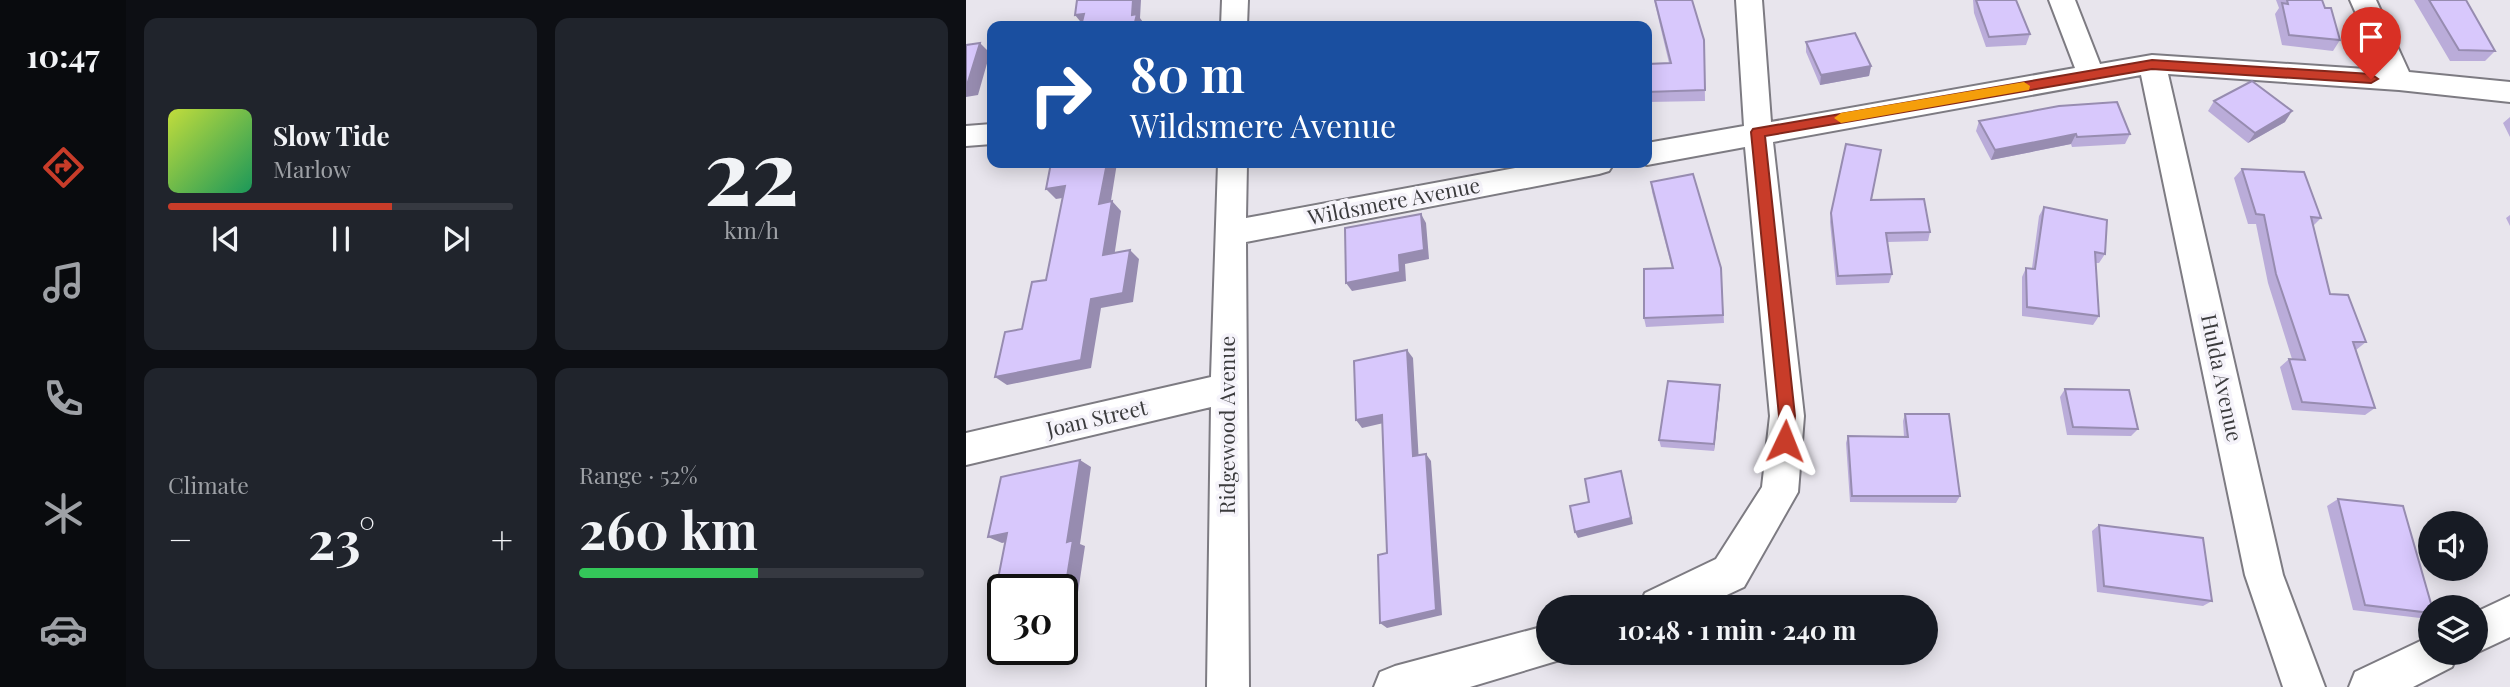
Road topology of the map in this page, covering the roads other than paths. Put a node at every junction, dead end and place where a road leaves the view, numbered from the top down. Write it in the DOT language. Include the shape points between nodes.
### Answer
graph roads {
  1 [pos="1235,0"];
  2 [pos="1749,0"];
  3 [pos="2062,0"];
  4 [pos="2363,0"];
  5 [pos="1234,21"];
  6 [pos="2152,64"];
  7 [pos="2091,75"];
  8 [pos="2399,81"];
  9 [pos="2510,92"];
  10 [pos="1758,132"];
  11 [pos="987,134"];
  12 [pos="966,136"];
  13 [pos="1652,153"];
  14 [pos="1232,168"];
  15 [pos="1573,168"];
  16 [pos="1231,233"];
  17 [pos="1227,388"];
  18 [pos="966,449"];
  19 [pos="1684,595"];
  20 [pos="2510,616"];
  21 [pos="2488,628"];
  22 [pos="1536,649"];
  23 [pos="2418,663"];
  24 [pos="1228,687"];
  25 [pos="1395,687"];
  26 [pos="2304,687"];
  27 [pos="2371,687"];
  1 -- 5 [label="street"];
  2 -- 10 [label="street"];
  3 -- 7 [label="street"];
  4 -- 8 [label="street"];
  6 -- 7 [label="street"];
  6 -- 8 [label="street"];
  6 -- 26 [label="street, Hulda Avenue" via="2264,575"];
  7 -- 10 [label="street"];
  8 -- 9 [label="street"];
  10 -- 13 [label="street"];
  10 -- 19 [label="street" via="1787,416 1780,492 1730,573"];
  11 -- 12 [label="street"];
  14 -- 16 [label="street, Ridgewood Avenue"];
  15 -- 16 [label="street, Wildsmere Avenue"];
  16 -- 17 [label="street, Ridgewood Avenue"];
  17 -- 18 [label="street, Joan Street"];
  17 -- 24 [label="street, Ridgewood Avenue"];
  20 -- 21 [label="street"];
  22 -- 25 [label="street"];
  23 -- 27 [label="street"];
}
